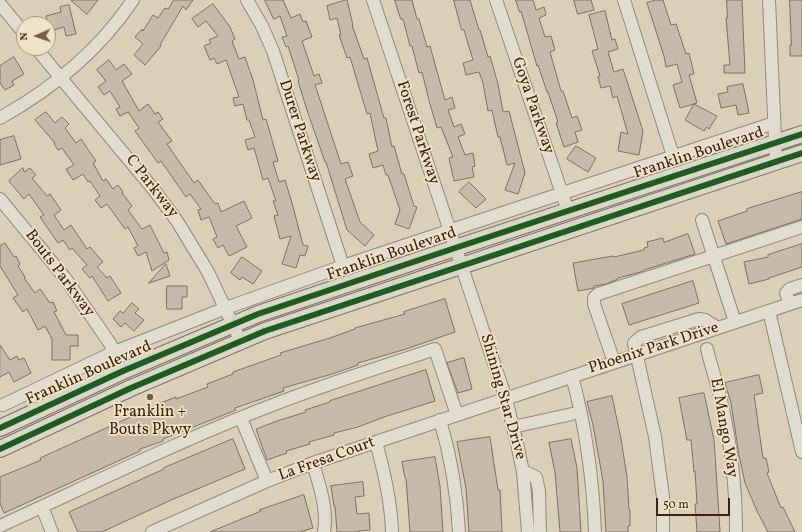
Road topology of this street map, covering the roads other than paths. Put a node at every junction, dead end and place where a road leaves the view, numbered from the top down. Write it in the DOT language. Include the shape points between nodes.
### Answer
graph roads {
  1 [pos="133,0"];
  2 [pos="247,0"];
  3 [pos="373,0"];
  4 [pos="496,0"];
  5 [pos="624,0"];
  6 [pos="769,0"];
  7 [pos="0,4"];
  8 [pos="16,23"];
  9 [pos="43,56"];
  10 [pos="61,78"];
  11 [pos="0,118"];
  12 [pos="774,123"];
  13 [pos="802,134"];
  14 [pos="775,143"];
  15 [pos="802,154"];
  16 [pos="673,156"];
  17 [pos="776,162"];
  18 [pos="561,193"];
  19 [pos="0,199"];
  20 [pos="568,211"];
  21 [pos="702,220"];
  22 [pos="802,227"];
  23 [pos="449,230"];
  24 [pos="455,248"];
  25 [pos="713,256"];
  26 [pos="343,266"];
  27 [pos="461,266"];
  28 [pos="802,285"];
  29 [pos="802,300"];
  30 [pos="790,304"];
  31 [pos="226,308"];
  32 [pos="769,311"];
  33 [pos="735,322"];
  34 [pos="234,325"];
  35 [pos="241,342"];
  36 [pos="707,349"];
  37 [pos="114,352"];
  38 [pos="636,355"];
  39 [pos="614,362"];
  40 [pos="572,376"];
  41 [pos="506,398"];
  42 [pos="1,403"];
  43 [pos="572,414"];
  44 [pos="457,415"];
  45 [pos="241,418"];
  46 [pos="440,420"];
  47 [pos="6,426"];
  48 [pos="513,428"];
  49 [pos="376,442"];
  50 [pos="0,449"];
  51 [pos="802,452"];
  52 [pos="313,463"];
  53 [pos="523,471"];
  54 [pos="267,481"];
  55 [pos="42,507"];
  56 [pos="0,526"];
  57 [pos="171,528"];
  58 [pos="52,532"];
  59 [pos="152,532"];
  60 [pos="324,532"];
  61 [pos="392,532"];
  62 [pos="459,532"];
  63 [pos="528,532"];
  64 [pos="540,532"];
  65 [pos="595,532"];
  66 [pos="664,532"];
  67 [pos="736,532"];
  1 -- 10 [label="street" via="105,35"];
  2 -- 26 [label="street, Durer Parkway" via="273,51"];
  3 -- 23 [label="street, Forest Parkway"];
  4 -- 18 [label="street, Goya Parkway"];
  5 -- 16 [label="street"];
  6 -- 12 [label="street"];
  7 -- 8 [label="street"];
  9 -- 10 [label="street, C Parkway"];
  10 -- 11 [label="street"];
  10 -- 31 [label="street, C Parkway" via="177,221"];
  12 -- 14 [label="street"];
  12 -- 16 [label="street"];
  13 -- 14 [label="main road, Franklin Boulevard"];
  14 -- 17 [label="street"];
  14 -- 20 [label="main road, Franklin Boulevard"];
  15 -- 17 [label="main road, Franklin Boulevard"];
  16 -- 18 [label="street"];
  17 -- 27 [label="main road, Franklin Boulevard"];
  18 -- 20 [label="street, Goya Parkway"];
  18 -- 23 [label="street"];
  19 -- 37 [label="street, Bouts Parkway" via="65,278"];
  20 -- 24 [label="main road, Franklin Boulevard"];
  21 -- 25 [label="street"];
  22 -- 25 [label="street"];
  23 -- 24 [label="street, Forest Parkway"];
  23 -- 26 [label="street"];
  24 -- 27 [label="street, Forest Parkway"];
  24 -- 34 [label="main road, Franklin Boulevard" via="258,314"];
  25 -- 33 [label="street"];
  25 -- 39 [label="street" via="598,294 594,298"];
  26 -- 31 [label="street"];
  27 -- 35 [label="main road, Franklin Boulevard" via="265,331"];
  27 -- 41 [label="street, Shining Star Drive"];
  28 -- 30 [label="street" via="786,293"];
  29 -- 30 [label="street, Phoenix Park Drive"];
  30 -- 32 [label="street, Phoenix Park Drive"];
  31 -- 34 [label="street, C Parkway"];
  31 -- 37 [label="street"];
  32 -- 33 [label="street, Phoenix Park Drive"];
  32 -- 51 [label="street"];
  33 -- 38 [label="street, Phoenix Park Drive"];
  34 -- 35 [label="street, C Parkway"];
  34 -- 47 [label="main road, Franklin Boulevard" via="124,371"];
  35 -- 50 [label="main road, Franklin Boulevard" via="131,388"];
  36 -- 67 [label="street, El Mango Way" via="721,399 728,437"];
  37 -- 42 [label="street"];
  38 -- 39 [label="street, Phoenix Park Drive"];
  38 -- 66 [label="street" via="655,437"];
  39 -- 40 [label="street, Phoenix Park Drive"];
  40 -- 41 [label="street, Phoenix Park Drive"];
  40 -- 65 [label="street" via="590,459"];
  41 -- 44 [label="street, La Fresa Court"];
  41 -- 48 [label="street, Shining Star Drive"];
  42 -- 47 [label="street"];
  43 -- 48 [label="street"];
  44 -- 45 [label="street" via="435,349"];
  44 -- 46 [label="street, La Fresa Court"];
  45 -- 54 [label="street"];
  45 -- 55 [label="street"];
  46 -- 49 [label="street, La Fresa Court"];
  46 -- 62 [label="street" via="454,477"];
  48 -- 53 [label="street, Shining Star Drive"];
  49 -- 52 [label="street, La Fresa Court"];
  49 -- 61 [label="street" via="389,496"];
  52 -- 54 [label="street, La Fresa Court"];
  52 -- 60 [label="street" via="325,507"];
  53 -- 63 [label="street, Shining Star Drive"];
  53 -- 64 [label="street" via="536,477"];
  54 -- 57 [label="street, La Fresa Court"];
  55 -- 56 [label="street"];
  55 -- 58 [label="street"];
  57 -- 59 [label="street, La Fresa Court"];
}
